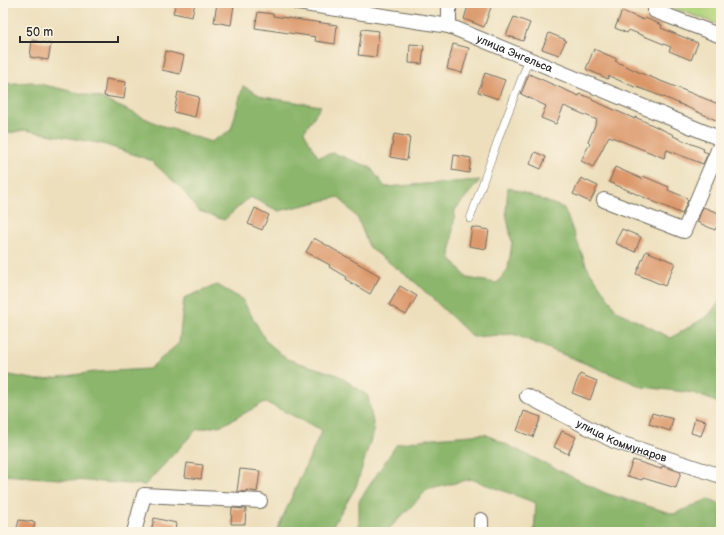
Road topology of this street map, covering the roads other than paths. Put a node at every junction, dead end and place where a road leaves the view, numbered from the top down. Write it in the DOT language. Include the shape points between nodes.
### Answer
graph roads {
  1 [pos="298,3"];
  2 [pos="449,3"];
  3 [pos="655,11"];
  4 [pos="449,26"];
  5 [pos="721,36"];
  6 [pos="529,60"];
  7 [pos="721,139"];
  8 [pos="721,143"];
  9 [pos="604,200"];
  10 [pos="470,219"];
  11 [pos="527,396"];
  12 [pos="721,476"];
  13 [pos="260,501"];
  14 [pos="134,532"];
  1 -- 4 [label="street, улица Энгельса"];
  2 -- 4 [label="street"];
  3 -- 5 [label="street"];
  4 -- 6 [label="street, улица Энгельса"];
  6 -- 7 [label="street, улица Энгельса"];
  6 -- 10 [label="lane"];
  8 -- 9 [label="street" via="684,231"];
  11 -- 12 [label="street, улица Коммунаров" via="614,441"];
  13 -- 14 [label="street" via="144,495"];
}
